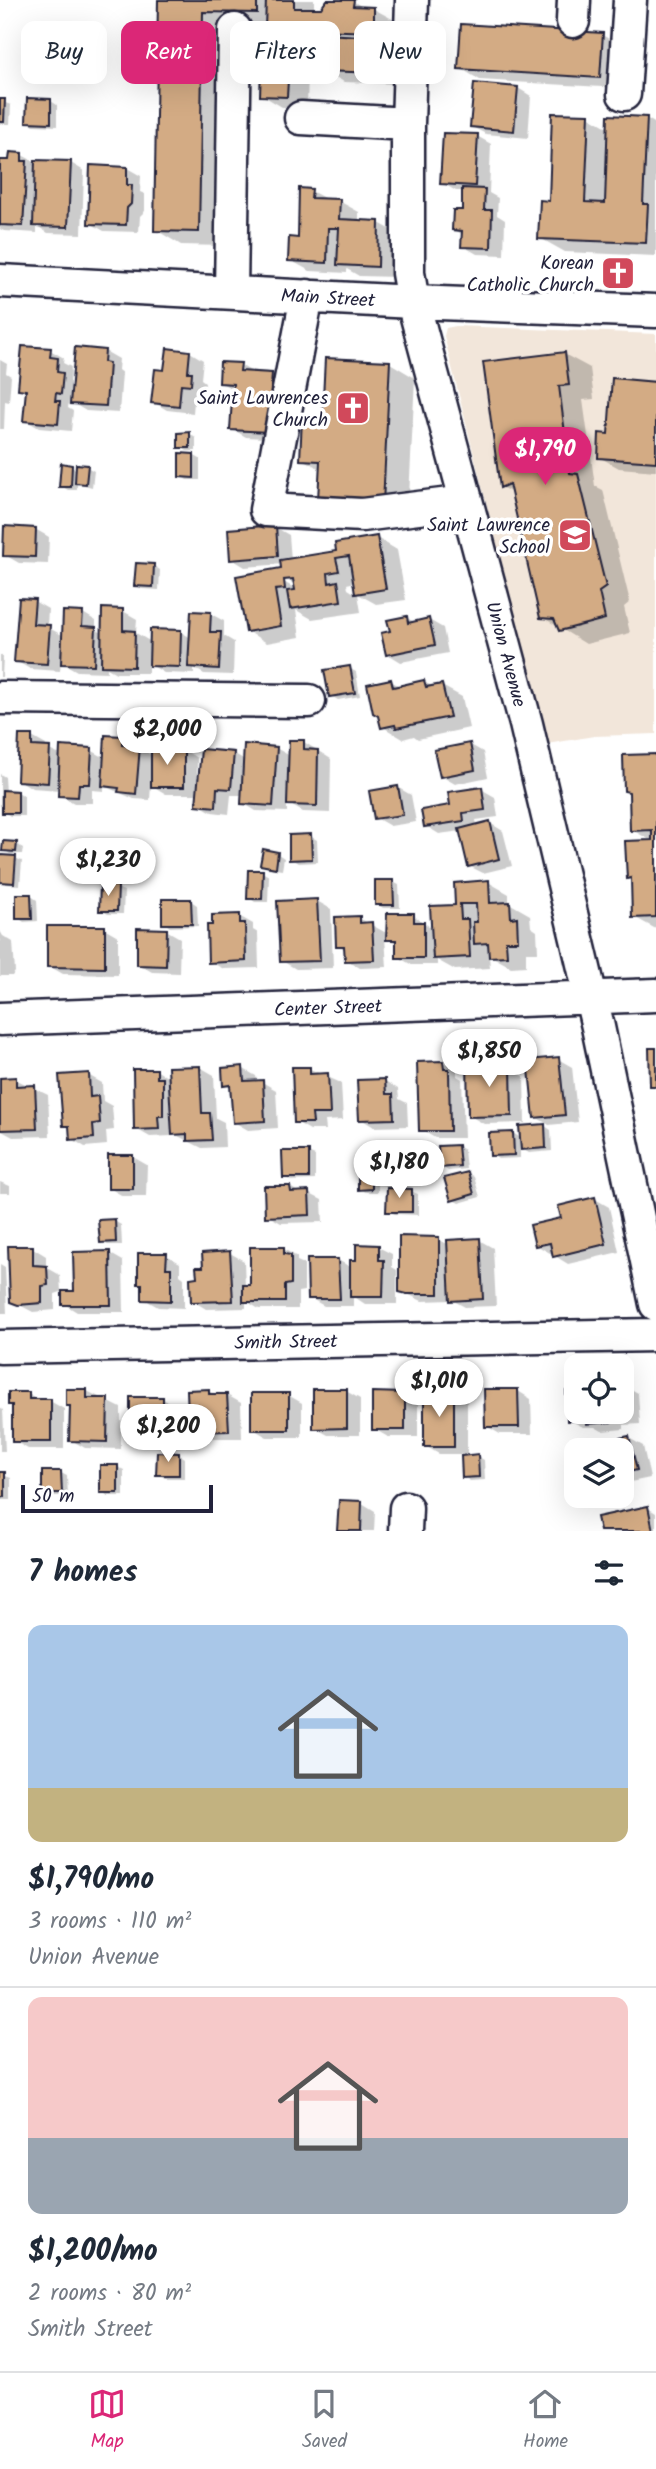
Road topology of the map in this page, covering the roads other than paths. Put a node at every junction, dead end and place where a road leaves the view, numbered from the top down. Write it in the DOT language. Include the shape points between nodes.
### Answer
graph roads {
  1 [pos="412,0"];
  2 [pos="630,0"];
  3 [pos="234,84"];
  4 [pos="624,94"];
  5 [pos="301,118"];
  6 [pos="408,124"];
  7 [pos="0,281"];
  8 [pos="231,292"];
  9 [pos="307,296"];
  10 [pos="413,302"];
  11 [pos="656,311"];
  12 [pos="466,502"];
  13 [pos="0,698"];
  14 [pos="309,701"];
  15 [pos="656,995"];
  16 [pos="591,999"];
  17 [pos="0,1019"];
  18 [pos="656,1304"];
  19 [pos="656,1335"];
  20 [pos="0,1347"];
  1 -- 6 [label="street, Union Avenue"];
  2 -- 4 [label="street"];
  3 -- 8 [label="street"];
  5 -- 6 [label="street"];
  6 -- 10 [label="street, Union Avenue" via="408,273"];
  7 -- 8 [label="street, Main Street"];
  8 -- 9 [label="street, Main Street"];
  9 -- 10 [label="street, Main Street"];
  9 -- 12 [label="street" via="266,510 362,515"];
  10 -- 11 [label="street, Main Street"];
  10 -- 12 [label="street, Union Avenue"];
  12 -- 16 [label="street, Union Avenue" via="526,724"];
  13 -- 14 [label="street"];
  15 -- 16 [label="street, Center Street"];
  16 -- 17 [label="street, Center Street"];
  16 -- 18 [label="street, Union Avenue"];
  19 -- 20 [label="street, Smith Street"];
}
